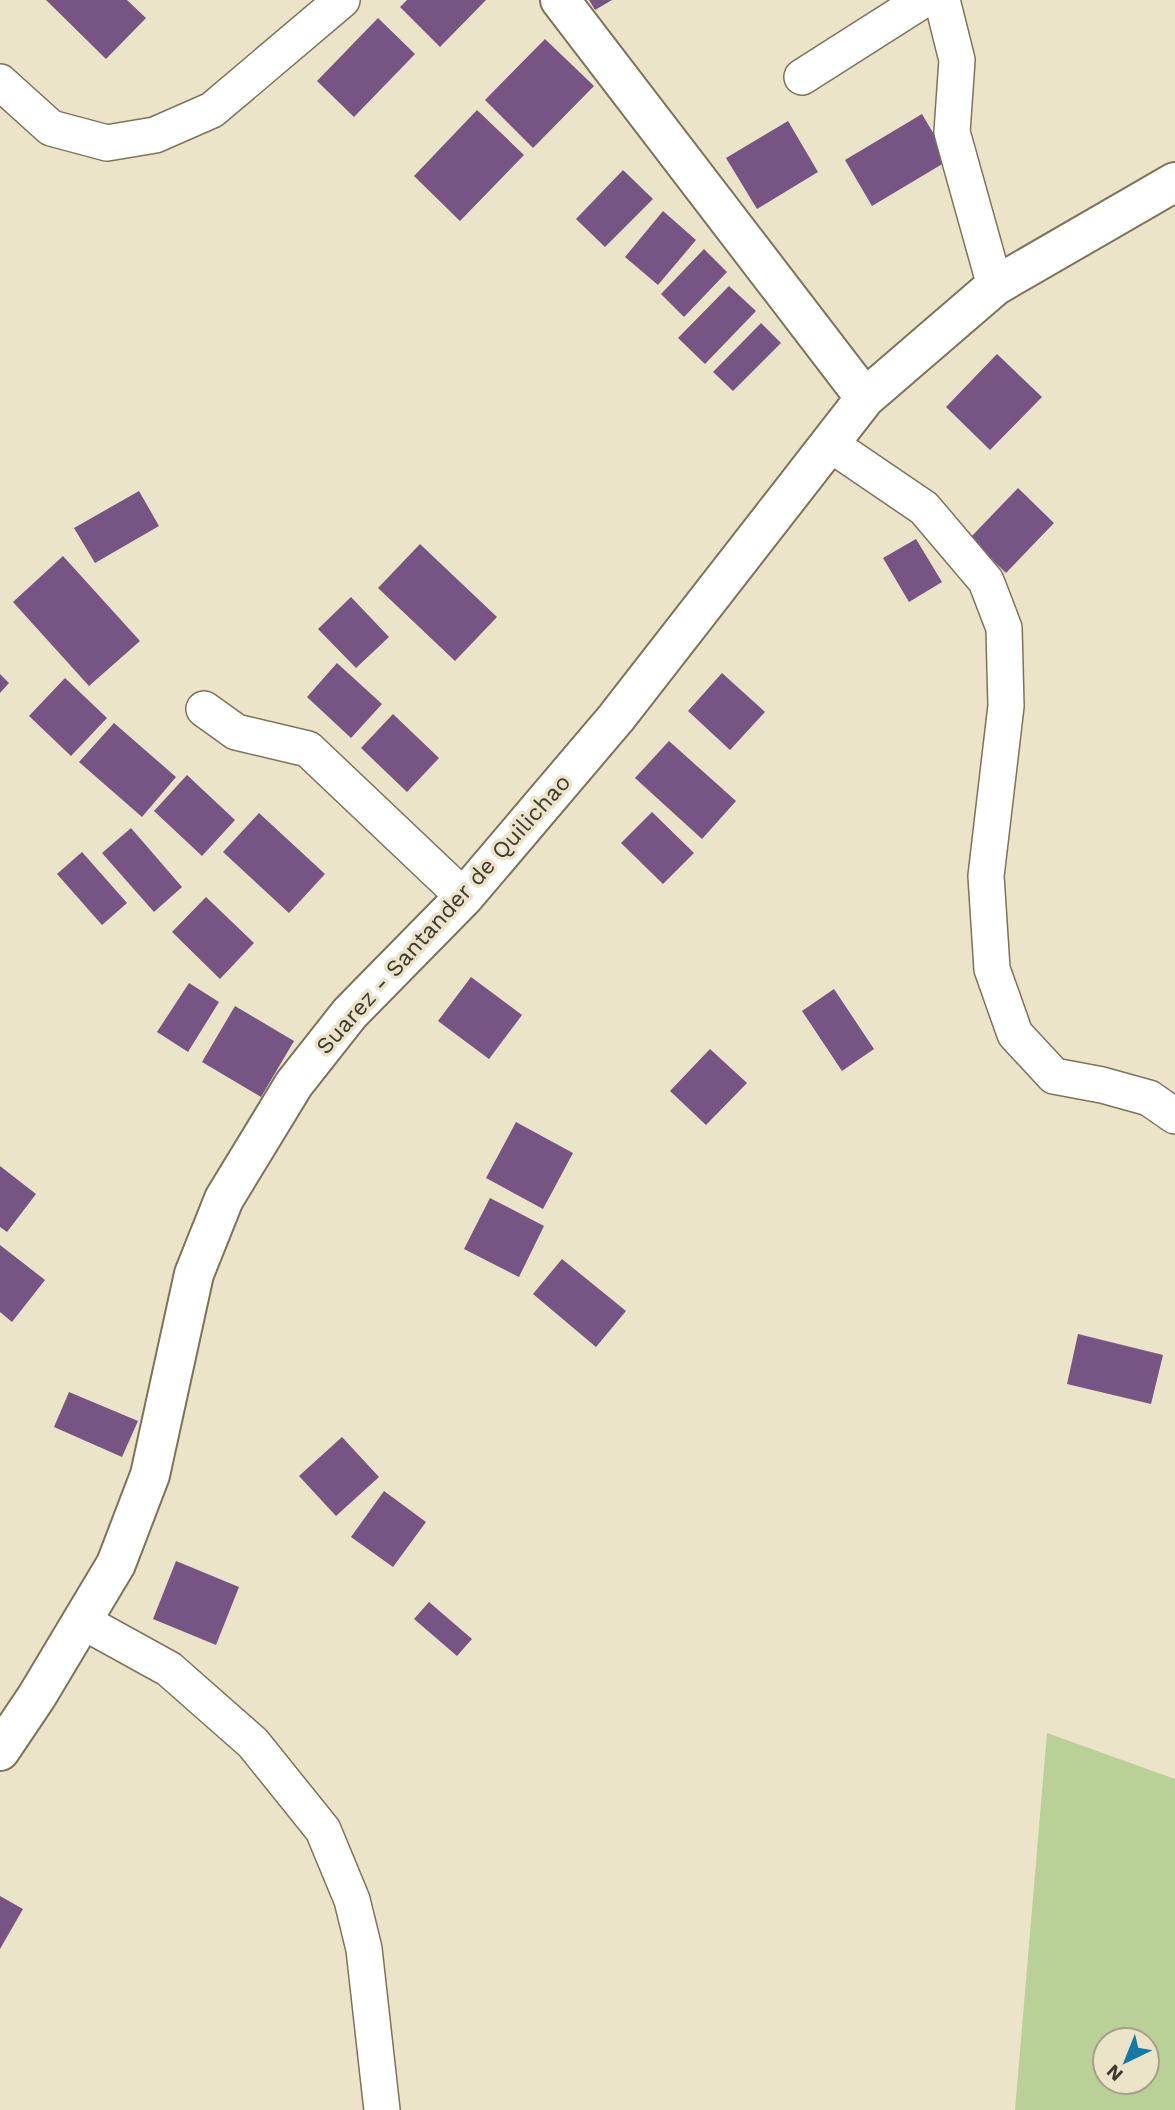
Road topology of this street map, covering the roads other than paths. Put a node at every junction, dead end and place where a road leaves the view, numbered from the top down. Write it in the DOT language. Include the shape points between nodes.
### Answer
graph roads {
  1 [pos="342,0"];
  2 [pos="561,0"];
  3 [pos="923,0"];
  4 [pos="942,0"];
  5 [pos="802,77"];
  6 [pos="0,82"];
  7 [pos="1175,182"];
  8 [pos="995,286"];
  9 [pos="865,398"];
  10 [pos="830,444"];
  11 [pos="204,709"];
  12 [pos="464,897"];
  13 [pos="1175,1116"];
  14 [pos="82,1621"];
  15 [pos="0,1751"];
  16 [pos="382,2110"];
  1 -- 6 [label="street" via="212,110 155,135 107,143 51,128"];
  2 -- 9 [label="main road"];
  3 -- 5 [label="street"];
  4 -- 8 [label="street" via="957,60 952,132"];
  7 -- 8 [label="main road, Suarez - Santander de Quilichao"];
  8 -- 9 [label="main road, Suarez - Santander de Quilichao"];
  9 -- 10 [label="main road, Suarez - Santander de Quilichao"];
  10 -- 12 [label="main road, Suarez - Santander de Quilichao" via="616,718"];
  10 -- 13 [label="street" via="924,508 986,581 1004,628 1006,706 986,876 992,969 1015,1034 1054,1076 1149,1098"];
  11 -- 12 [label="street" via="236,733 308,749"];
  12 -- 14 [label="main road, Suarez - Santander de Quilichao" via="342,1023 294,1084 224,1199 194,1274 150,1475 116,1564"];
  14 -- 15 [label="main road, Suarez - Santander de Quilichao"];
  14 -- 16 [label="street" via="169,1669 253,1743 323,1830 352,1900 364,1949"];
}
